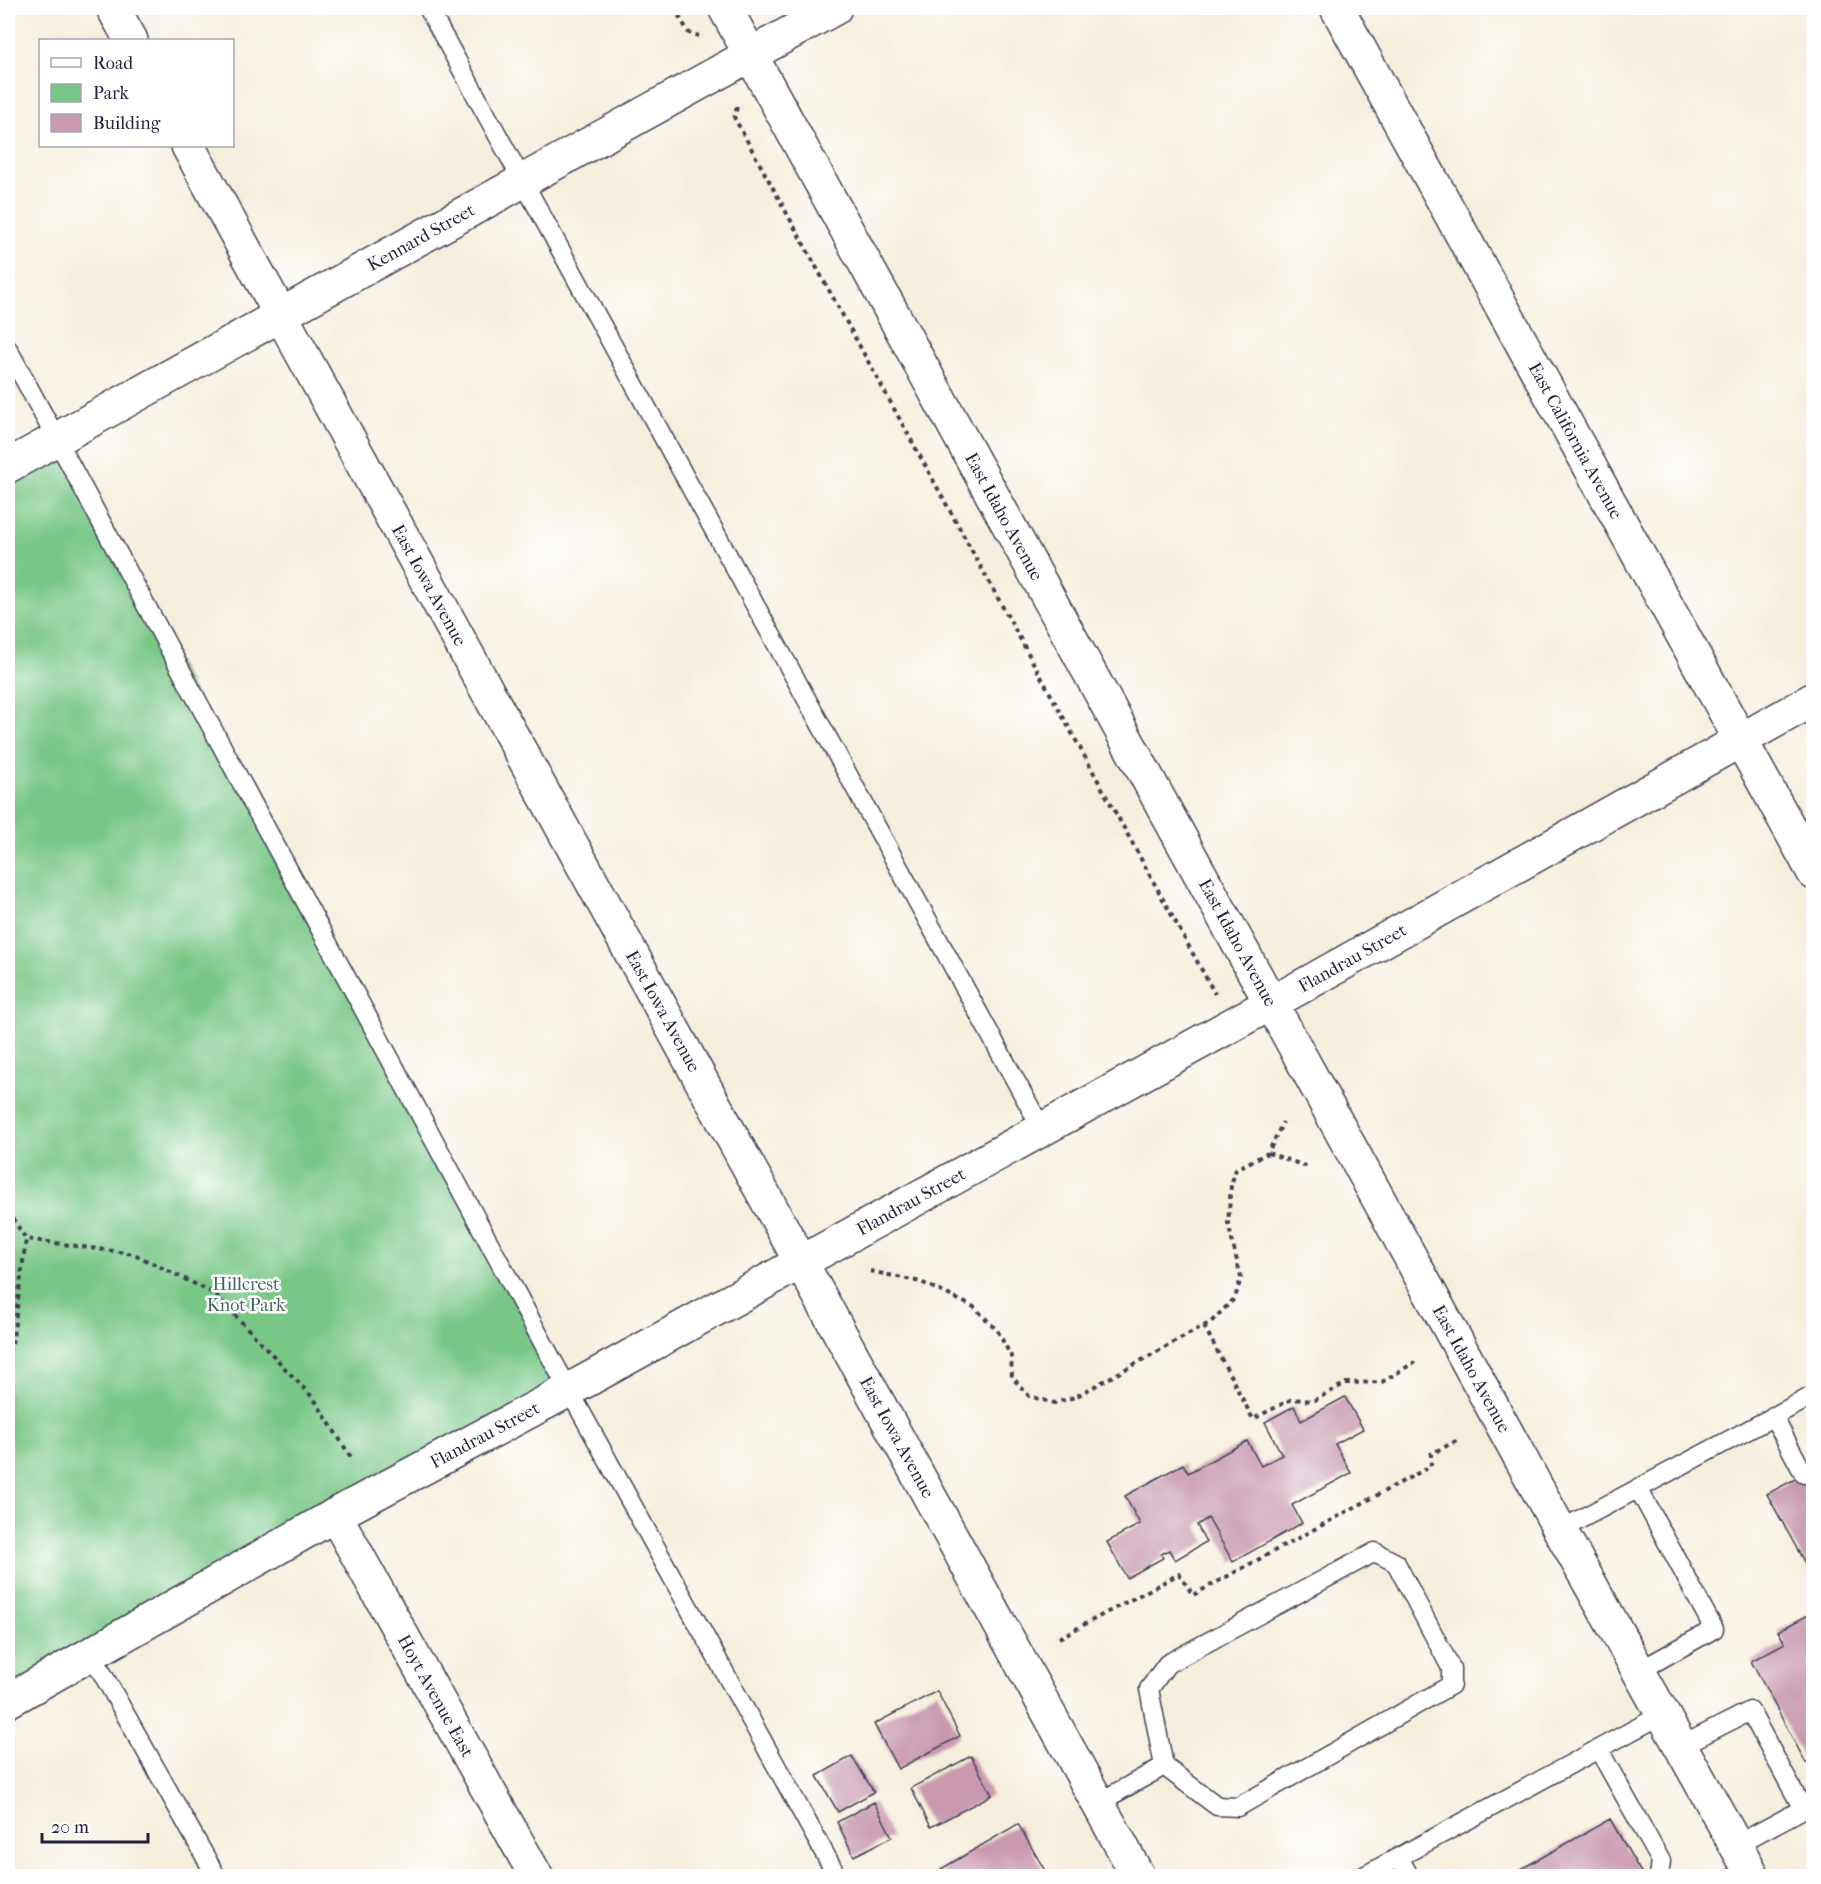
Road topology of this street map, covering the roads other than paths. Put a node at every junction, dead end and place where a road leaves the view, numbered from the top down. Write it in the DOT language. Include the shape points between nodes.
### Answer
graph roads {
  1 [pos="112,8"];
  2 [pos="428,8"];
  3 [pos="724,8"];
  4 [pos="835,8"];
  5 [pos="1337,8"];
  6 [pos="130,39"];
  7 [pos="751,55"];
  8 [pos="189,147"];
  9 [pos="522,181"];
  10 [pos="281,314"];
  11 [pos="8,349"];
  12 [pos="56,439"];
  13 [pos="8,466"];
  14 [pos="1814,699"];
  15 [pos="1742,740"];
  16 [pos="1814,873"];
  17 [pos="1271,1003"];
  18 [pos="1042,1129"];
  19 [pos="801,1262"];
  20 [pos="569,1390"];
  21 [pos="1814,1395"];
  22 [pos="1773,1416"];
  23 [pos="1804,1474"];
  24 [pos="1638,1488"];
  25 [pos="335,1515"];
  26 [pos="1560,1530"];
  27 [pos="92,1655"];
  28 [pos="1639,1671"];
  29 [pos="8,1701"];
  30 [pos="1663,1714"];
  31 [pos="1681,1746"];
  32 [pos="1599,1750"];
  33 [pos="1164,1766"];
  34 [pos="1098,1803"];
  35 [pos="1808,1807"];
  36 [pos="1736,1845"];
  37 [pos="1399,1857"];
  38 [pos="216,1876"];
  39 [pos="536,1876"];
  40 [pos="837,1876"];
  41 [pos="1138,1876"];
  42 [pos="1364,1876"];
  43 [pos="1409,1876"];
  44 [pos="1659,1876"];
  45 [pos="1753,1876"];
  1 -- 6 [label="street"];
  2 -- 9 [label="lane"];
  3 -- 7 [label="street, East Idaho Avenue"];
  4 -- 7 [label="street, Kennard Street"];
  5 -- 15 [label="street, East California Avenue"];
  7 -- 9 [label="street, Kennard Street"];
  7 -- 17 [label="street, East Idaho Avenue"];
  8 -- 10 [label="street, East Iowa Avenue"];
  9 -- 10 [label="street, Kennard Street"];
  9 -- 18 [label="lane"];
  10 -- 12 [label="street, Kennard Street"];
  10 -- 19 [label="street, East Iowa Avenue"];
  11 -- 12 [label="lane"];
  12 -- 13 [label="street, Kennard Street"];
  12 -- 20 [label="lane"];
  14 -- 15 [label="street, Flandrau Street"];
  15 -- 16 [label="street, East California Avenue"];
  15 -- 17 [label="street, Flandrau Street"];
  17 -- 18 [label="street, Flandrau Street"];
  17 -- 26 [label="street, East Idaho Avenue"];
  18 -- 19 [label="street, Flandrau Street"];
  19 -- 20 [label="street, Flandrau Street"];
  19 -- 34 [label="street, East Iowa Avenue"];
  20 -- 25 [label="street, Flandrau Street"];
  20 -- 40 [label="lane"];
  21 -- 22 [label="lane"];
  22 -- 23 [label="lane"];
  22 -- 24 [label="lane"];
  24 -- 26 [label="lane"];
  24 -- 28 [label="lane" via="1714,1629"];
  25 -- 27 [label="street, Flandrau Street"];
  25 -- 39 [label="street, Hoyt Avenue East"];
  26 -- 28 [label="street, East Idaho Avenue"];
  27 -- 29 [label="street, Flandrau Street"];
  27 -- 38 [label="lane"];
  28 -- 30 [label="street, East Idaho Avenue"];
  30 -- 31 [label="street, East Idaho Avenue"];
  30 -- 32 [label="lane"];
  31 -- 35 [label="lane" via="1750,1711"];
  31 -- 36 [label="street, East Idaho Avenue"];
  32 -- 37 [label="lane"];
  32 -- 44 [label="lane" via="1661,1861"];
  33 -- 33 [label="lane" via="1217,1806 1238,1807 1451,1685 1451,1668 1396,1563 1375,1552 1167,1664 1149,1689"];
  33 -- 34 [label="lane"];
  34 -- 41 [label="street, East Iowa Avenue"];
  35 -- 36 [label="lane"];
  36 -- 45 [label="street, East Idaho Avenue"];
  37 -- 42 [label="lane"];
  37 -- 43 [label="lane"];
}
